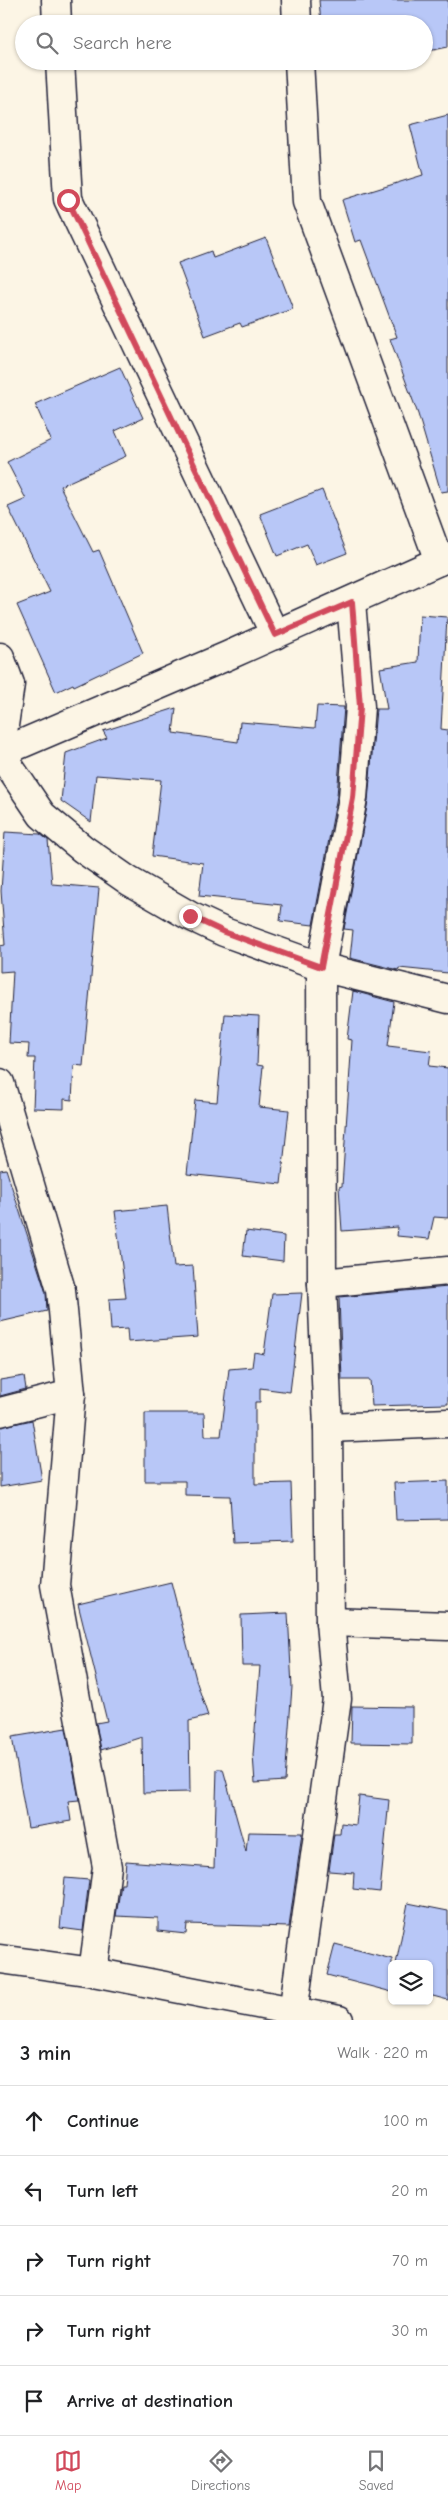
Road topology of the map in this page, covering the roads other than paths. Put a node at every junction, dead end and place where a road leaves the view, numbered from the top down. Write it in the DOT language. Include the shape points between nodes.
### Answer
graph roads {
  1 [pos="56,0"];
  2 [pos="296,0"];
  3 [pos="57,15"];
  4 [pos="297,15"];
  5 [pos="61,70"];
  6 [pos="300,70"];
  7 [pos="443,559"];
  8 [pos="352,602"];
  9 [pos="275,635"];
  10 [pos="0,657"];
  11 [pos="0,753"];
  12 [pos="321,967"];
  13 [pos="448,999"];
  14 [pos="0,1083"];
  15 [pos="448,1271"];
  16 [pos="322,1282"];
  17 [pos="71,1394"];
  18 [pos="0,1412"];
  19 [pos="448,1424"];
  20 [pos="328,1428"];
  21 [pos="330,1622"];
  22 [pos="448,1626"];
  23 [pos="0,1959"];
  24 [pos="92,1972"];
  25 [pos="292,2015"];
  26 [pos="339,2020"];
  1 -- 3 [label="street"];
  2 -- 4 [label="street"];
  5 -- 9 [label="street" via="68,200"];
  6 -- 7 [label="street" via="307,202"];
  7 -- 8 [label="street"];
  8 -- 9 [label="street"];
  8 -- 12 [label="street" via="360,707 353,798"];
  9 -- 11 [label="street"];
  10 -- 11 [label="street" via="10,684"];
  11 -- 12 [label="street" via="42,815 83,849 129,880 224,932"];
  12 -- 13 [label="street"];
  12 -- 16 [label="street"];
  14 -- 17 [label="street" via="61,1290"];
  15 -- 16 [label="street"];
  16 -- 20 [label="street"];
  17 -- 18 [label="street"];
  17 -- 24 [label="street" via="55,1585 107,1867"];
  19 -- 20 [label="street"];
  20 -- 21 [label="street"];
  21 -- 22 [label="street"];
  21 -- 25 [label="street" via="337,1699"];
  23 -- 24 [label="street"];
  24 -- 25 [label="street"];
  25 -- 26 [label="street"];
}
